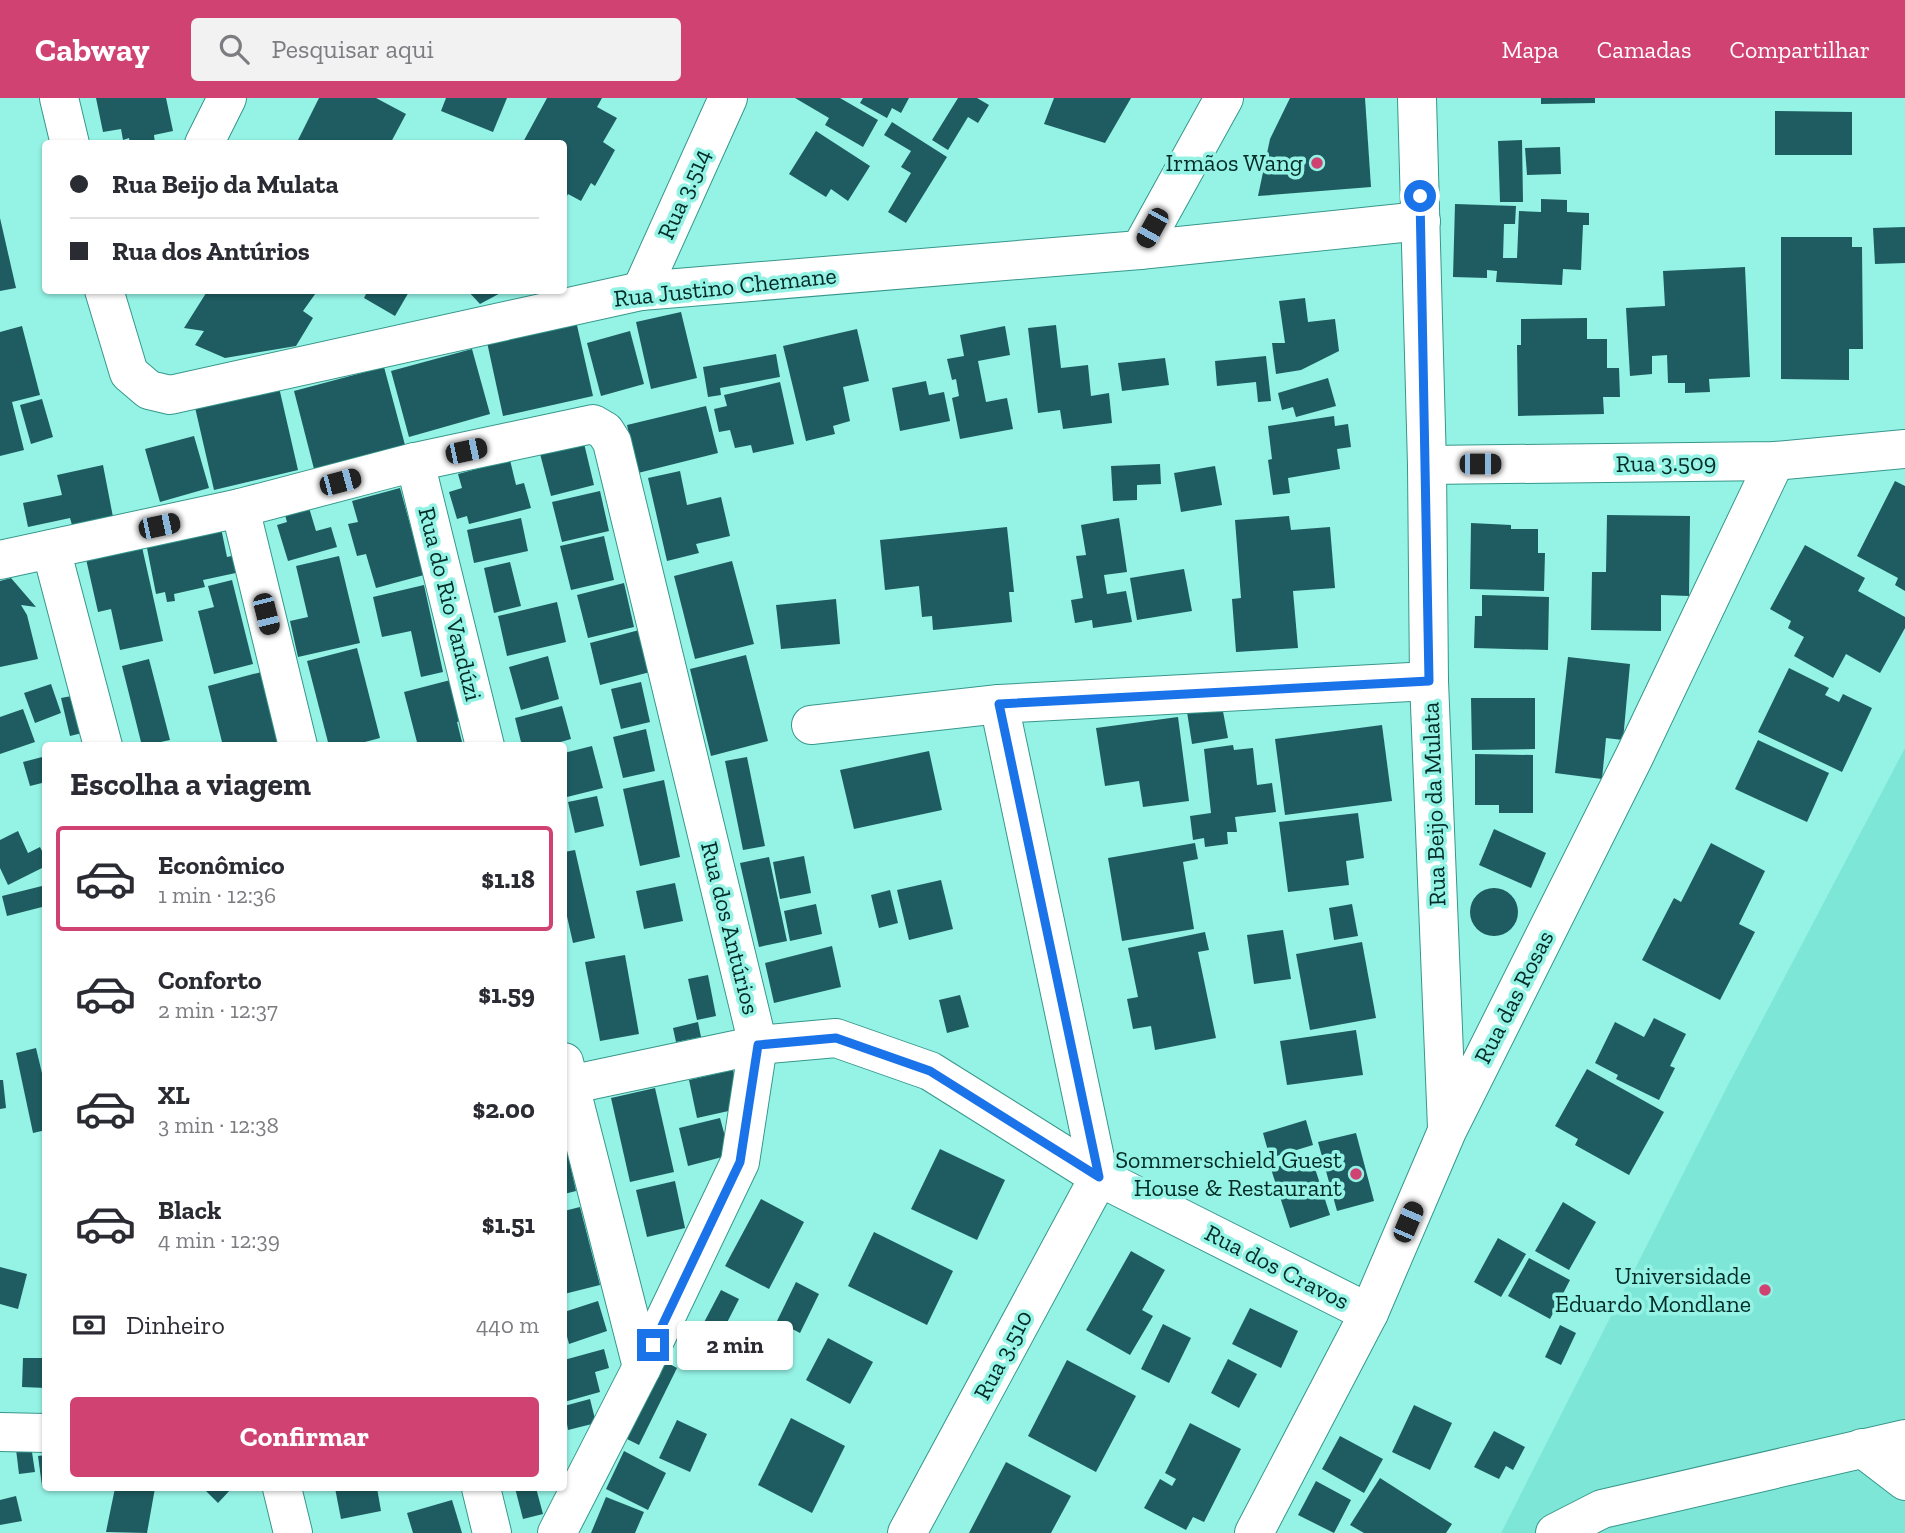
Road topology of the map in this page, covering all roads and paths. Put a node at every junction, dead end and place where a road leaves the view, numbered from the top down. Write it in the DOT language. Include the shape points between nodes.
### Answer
graph roads {
  1 [pos="59,98"];
  2 [pos="226,98"];
  3 [pos="728,98"];
  4 [pos="1224,98"];
  5 [pos="1417,98"];
  6 [pos="69,140"];
  7 [pos="206,140"];
  8 [pos="1421,221"];
  9 [pos="1140,250"];
  10 [pos="641,291"];
  11 [pos="110,296"];
  12 [pos="1905,449"];
  13 [pos="1775,461"];
  14 [pos="415,462"];
  15 [pos="1427,465"];
  16 [pos="240,508"];
  17 [pos="51,550"];
  18 [pos="0,560"];
  19 [pos="1429,681"];
  20 [pos="999,704"];
  21 [pos="811,724"];
  22 [pos="102,742"];
  23 [pos="297,742"];
  24 [pos="484,742"];
  25 [pos="758,1045"];
  26 [pos="567,1077"];
  27 [pos="567,1081"];
  28 [pos="1447,1132"];
  29 [pos="1099,1177"];
  30 [pos="1368,1313"];
  31 [pos="642,1367"];
  32 [pos="0,1432"];
  33 [pos="42,1433"];
  34 [pos="1905,1439"];
  35 [pos="1862,1448"];
  36 [pos="1905,1481"];
  37 [pos="283,1491"];
  38 [pos="482,1491"];
  39 [pos="293,1533"];
  40 [pos="492,1533"];
  41 [pos="557,1533"];
  42 [pos="907,1533"];
  43 [pos="1254,1533"];
  44 [pos="1555,1533"];
  1 -- 6 [label="street"];
  2 -- 7 [label="street"];
  3 -- 10 [label="street, Rua 3.514"];
  4 -- 9 [label="street"];
  5 -- 8 [label="street, Rua Beijo da Mulata"];
  8 -- 9 [label="street, Rua Justino Chemane"];
  8 -- 15 [label="street, Rua Beijo da Mulata"];
  9 -- 10 [label="street, Rua Justino Chemane"];
  10 -- 11 [label="street, Rua Justino Chemane" via="170,395 149,390 129,373"];
  12 -- 13 [label="street, Rua 3.509"];
  13 -- 15 [label="street, Rua 3.509"];
  13 -- 28 [label="street, Rua das Rosas"];
  14 -- 16 [label="street"];
  14 -- 24 [label="street, Rua do Rio Vandúzi"];
  14 -- 25 [label="street, Rua dos Antúrios" via="593,424 612,442"];
  15 -- 19 [label="street, Rua Beijo da Mulata"];
  16 -- 17 [label="street"];
  16 -- 23 [label="street"];
  17 -- 18 [label="street"];
  17 -- 22 [label="street"];
  19 -- 20 [label="street"];
  19 -- 28 [label="street, Rua Beijo da Mulata"];
  20 -- 21 [label="street"];
  20 -- 29 [label="street"];
  25 -- 26 [label="street, Rua dos Cravos"];
  25 -- 29 [label="street, Rua dos Cravos" via="836,1038 930,1071"];
  25 -- 31 [label="street, Rua dos Antúrios" via="740,1162"];
  27 -- 31 [label="street"];
  28 -- 30 [label="street, Rua das Rosas"];
  29 -- 30 [label="street, Rua dos Cravos"];
  29 -- 42 [label="street, Rua 3.510"];
  30 -- 43 [label="street, Rua das Rosas"];
  31 -- 41 [label="street, Rua dos Antúrios"];
  32 -- 33 [label="street"];
  34 -- 35 [label="street"];
  35 -- 36 [label="street"];
  35 -- 44 [label="street" via="1602,1509"];
  37 -- 39 [label="street"];
  38 -- 40 [label="street"];
}
